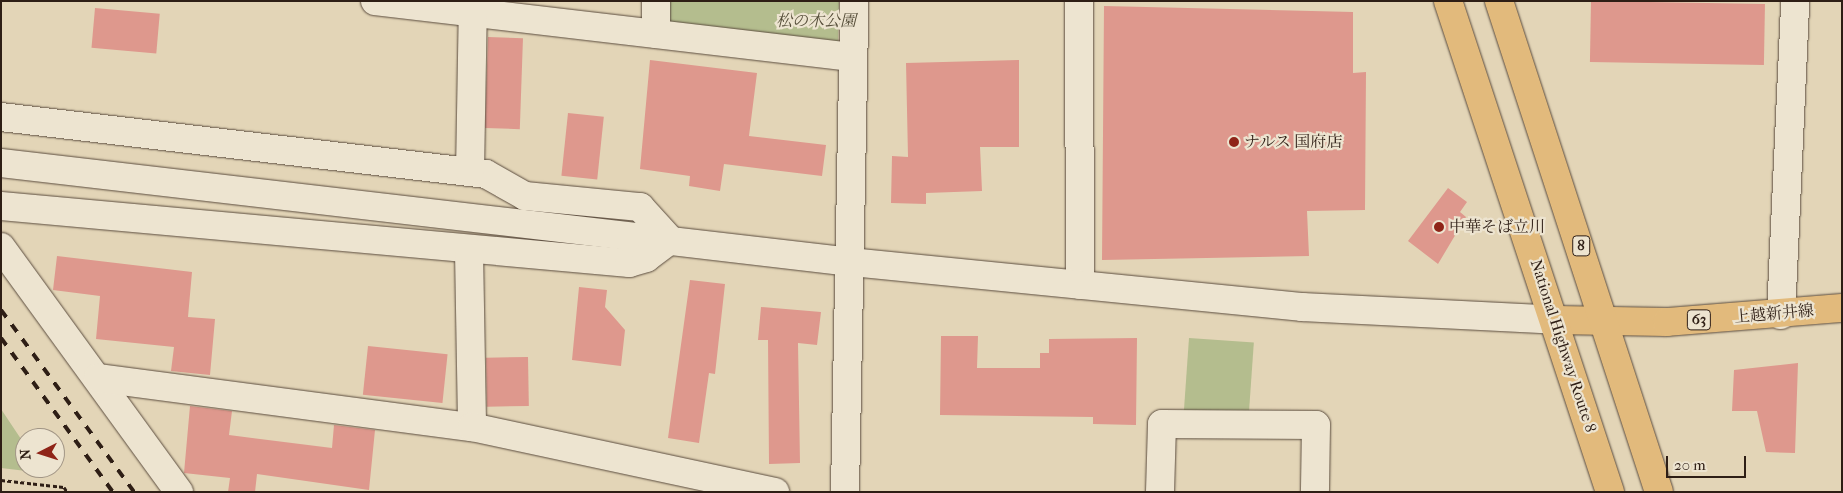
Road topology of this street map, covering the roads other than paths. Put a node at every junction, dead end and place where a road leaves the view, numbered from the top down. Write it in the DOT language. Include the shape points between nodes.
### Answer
graph roads {
  1 [pos="375,1"];
  2 [pos="656,1"];
  3 [pos="854,1"];
  4 [pos="1079,1"];
  5 [pos="1448,1"];
  6 [pos="1498,1"];
  7 [pos="1795,1"];
  8 [pos="473,7"];
  9 [pos="656,34"];
  10 [pos="852,57"];
  11 [pos="1,116"];
  12 [pos="1,163"];
  13 [pos="470,172"];
  14 [pos="1,206"];
  15 [pos="670,240"];
  16 [pos="1,247"];
  17 [pos="469,250"];
  18 [pos="851,262"];
  19 [pos="1080,285"];
  20 [pos="1842,308"];
  21 [pos="1781,315"];
  22 [pos="1556,320"];
  23 [pos="1606,323"];
  24 [pos="98,378"];
  25 [pos="472,427"];
  26 [pos="179,492"];
  27 [pos="775,492"];
  28 [pos="845,492"];
  29 [pos="1160,492"];
  30 [pos="1315,492"];
  31 [pos="1610,492"];
  32 [pos="1659,492"];
  1 -- 8 [label="street"];
  2 -- 9 [label="street"];
  3 -- 10 [label="street"];
  4 -- 19 [label="street"];
  5 -- 22 [label="main road, National Highway Route 8"];
  6 -- 23 [label="main road, 8"];
  7 -- 21 [label="street"];
  8 -- 9 [label="street"];
  8 -- 13 [label="street"];
  9 -- 10 [label="street"];
  10 -- 18 [label="street"];
  11 -- 13 [label="street"];
  12 -- 15 [label="street"];
  13 -- 15 [label="street" via="486,174 525,196 640,207"];
  14 -- 17 [label="street"];
  15 -- 17 [label="street" via="646,258 629,263"];
  15 -- 18 [label="street"];
  16 -- 24 [label="street"];
  17 -- 25 [label="street"];
  18 -- 19 [label="street"];
  18 -- 28 [label="street"];
  19 -- 22 [label="street" via="1302,307"];
  20 -- 21 [label="main road, 上越新井線 / 63"];
  21 -- 23 [label="main road, 上越新井線 / 63"];
  22 -- 23 [label="main road, 上越新井線 / 63"];
  22 -- 31 [label="main road, National Highway Route 8"];
  23 -- 32 [label="main road, 8"];
  24 -- 25 [label="street"];
  24 -- 26 [label="street"];
  25 -- 27 [label="street"];
  29 -- 30 [label="street" via="1162,424 1316,425"];
}
